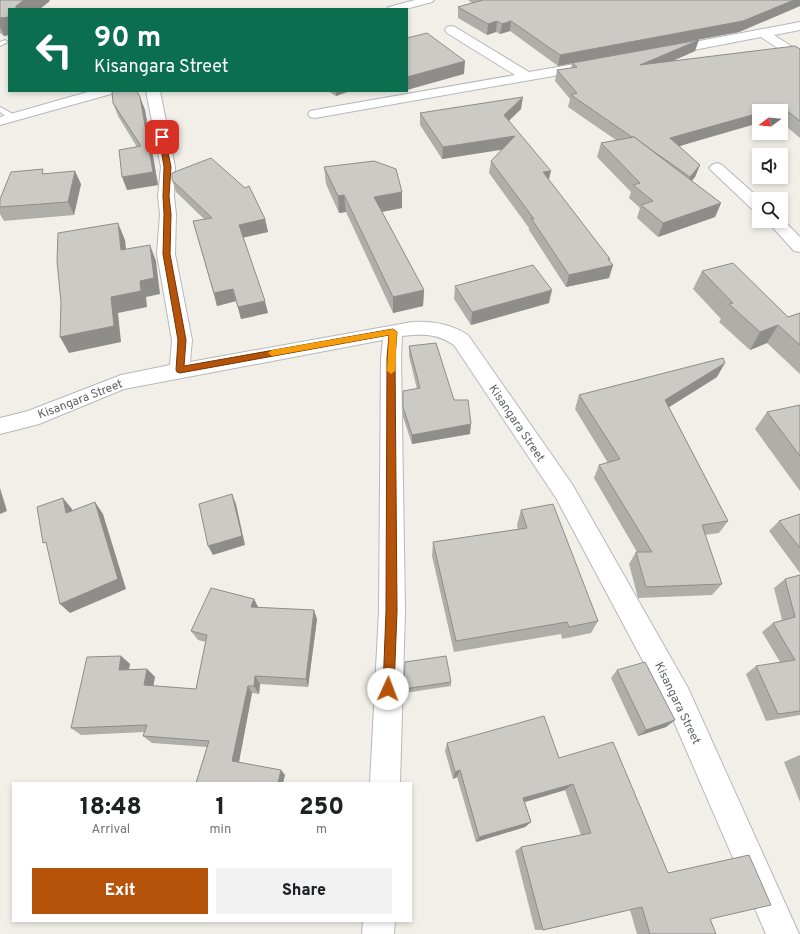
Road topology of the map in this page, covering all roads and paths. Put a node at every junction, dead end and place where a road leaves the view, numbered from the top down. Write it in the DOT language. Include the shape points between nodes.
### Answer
graph roads {
  1 [pos="428,0"];
  2 [pos="397,8"];
  3 [pos="800,26"];
  4 [pos="451,30"];
  5 [pos="763,33"];
  6 [pos="653,54"];
  7 [pos="800,56"];
  8 [pos="598,64"];
  9 [pos="527,78"];
  10 [pos="102,92"];
  11 [pos="153,92"];
  12 [pos="0,109"];
  13 [pos="315,114"];
  14 [pos="6,119"];
  15 [pos="717,168"];
  16 [pos="752,200"];
  17 [pos="782,228"];
  18 [pos="800,247"];
  19 [pos="393,332"];
  20 [pos="180,370"];
  21 [pos="0,426"];
  22 [pos="385,782"];
  23 [pos="379,922"];
  24 [pos="378,934"];
  25 [pos="783,934"];
  1 -- 2 [label="street"];
  3 -- 5 [label="street"];
  4 -- 9 [label="street"];
  5 -- 6 [label="street"];
  5 -- 7 [label="street"];
  8 -- 9 [label="street"];
  9 -- 13 [label="street"];
  10 -- 14 [label="street"];
  11 -- 20 [label="street" via="168,167 166,254 182,340"];
  12 -- 14 [label="lane"];
  15 -- 16 [label="street"];
  17 -- 18 [label="street"];
  19 -- 20 [label="street, Kisangara Street"];
  19 -- 22 [label="street" via="392,611"];
  19 -- 25 [label="street, Kisangara Street" via="426,327 451,333 460,340 564,491 678,698"];
  20 -- 21 [label="street, Kisangara Street" via="121,382 32,418"];
  23 -- 24 [label="street"];
}
